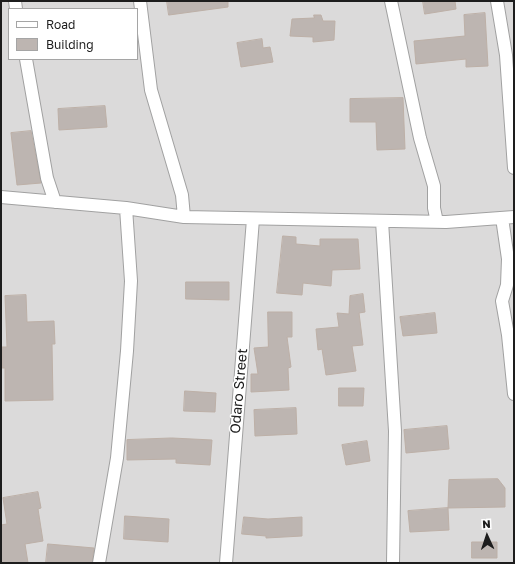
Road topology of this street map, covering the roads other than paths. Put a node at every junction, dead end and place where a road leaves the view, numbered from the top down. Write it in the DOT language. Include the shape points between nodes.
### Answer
graph roads {
  1 [pos="140,1"];
  2 [pos="391,1"];
  3 [pos="496,1"];
  4 [pos="26,60"];
  5 [pos="514,168"];
  6 [pos="1,197"];
  7 [pos="55,202"];
  8 [pos="126,208"];
  9 [pos="184,217"];
  10 [pos="508,218"];
  11 [pos="253,219"];
  12 [pos="382,221"];
  13 [pos="437,222"];
  14 [pos="514,394"];
  15 [pos="99,563"];
  16 [pos="226,563"];
  17 [pos="392,563"];
  1 -- 9 [label="street" via="151,90 182,195"];
  2 -- 13 [label="street" via="420,138 434,186"];
  3 -- 5 [label="street" via="506,55"];
  4 -- 7 [label="street" via="47,178"];
  6 -- 7 [label="street"];
  7 -- 8 [label="street"];
  8 -- 9 [label="street"];
  8 -- 15 [label="street" via="132,281 117,458"];
  9 -- 11 [label="street"];
  10 -- 13 [label="street"];
  10 -- 14 [label="street" via="507,285 502,301"];
  11 -- 12 [label="street"];
  11 -- 16 [label="street, Odaro Street"];
  12 -- 13 [label="street"];
  12 -- 17 [label="street" via="395,431"];
}
